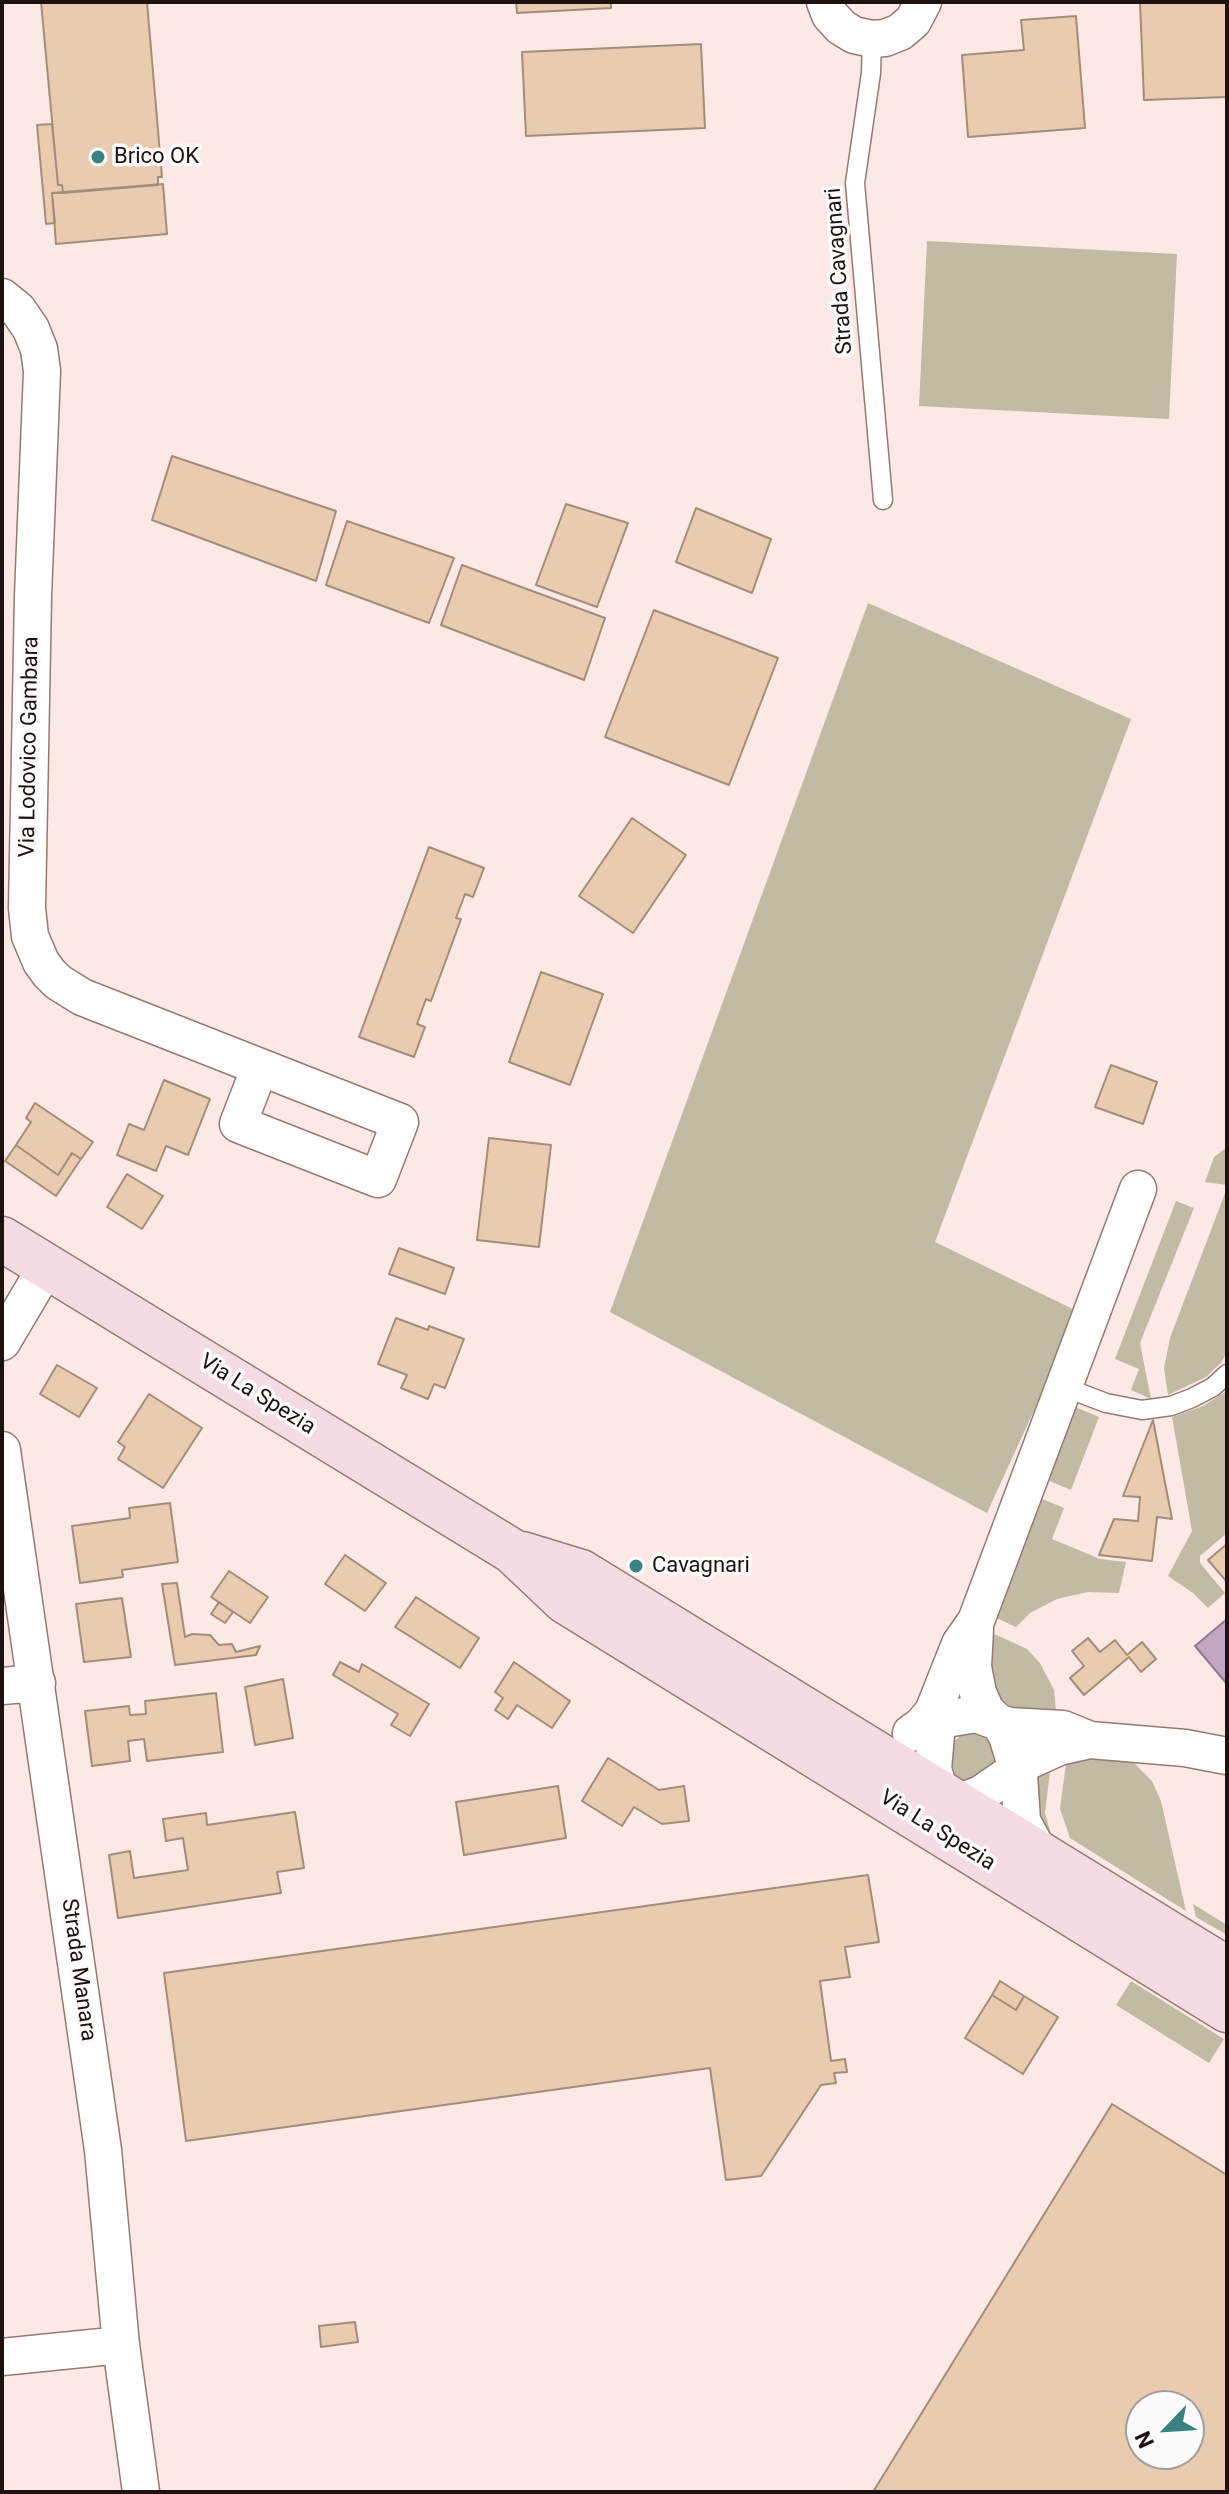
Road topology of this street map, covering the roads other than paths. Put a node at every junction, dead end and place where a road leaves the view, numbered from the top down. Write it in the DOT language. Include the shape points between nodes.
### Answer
graph roads {
  1 [pos="825,2"];
  2 [pos="923,2"];
  3 [pos="872,39"];
  4 [pos="2,297"];
  5 [pos="883,500"];
  6 [pos="260,1067"];
  7 [pos="1138,1189"];
  8 [pos="2,1239"];
  9 [pos="47,1266"];
  10 [pos="2,1342"];
  11 [pos="1227,1374"];
  12 [pos="1064,1387"];
  13 [pos="2,1450"];
  14 [pos="978,1616"];
  15 [pos="19,1684"];
  16 [pos="837,1749"];
  17 [pos="986,1752"];
  18 [pos="1227,1756"];
  19 [pos="1050,1880"];
  20 [pos="1227,1969"];
  21 [pos="1227,2010"];
  22 [pos="121,2345"];
  23 [pos="2,2357"];
  24 [pos="141,2492"];
  1 -- 3 [label="street" via="841,27"];
  2 -- 3 [label="street" via="900,32"];
  3 -- 5 [label="lane, Strada Cavagnari" via="855,183"];
  4 -- 6 [label="street, Via Lodovico Gambara" via="31,329 42,371 33,596 30,936 49,973 70,990"];
  7 -- 12 [label="street"];
  8 -- 9 [label="main road, Via La Spezia"];
  9 -- 10 [label="street"];
  9 -- 16 [label="main road, Via La Spezia" via="512,1551 565,1601"];
  11 -- 12 [label="lane" via="1192,1398 1142,1410"];
  12 -- 14 [label="street"];
  13 -- 15 [label="street, Strada Manara"];
  14 -- 17 [label="street, Via La Spezia" via="975,1679 986,1711"];
  14 -- 17 [label="street" via="960,1644"];
  15 -- 22 [label="street, Strada Manara" via="103,2150"];
  16 -- 17 [label="main road, Via La Spezia"];
  16 -- 17 [label="street, Via La Spezia" via="899,1740"];
  16 -- 19 [label="main road, Via La Spezia"];
  17 -- 18 [label="street" via="1185,1748"];
  17 -- 19 [label="main road, Via La Spezia"];
  17 -- 19 [label="street, Via La Spezia"];
  19 -- 20 [label="main road, Via La Spezia"];
  19 -- 21 [label="main road, Via La Spezia"];
  22 -- 23 [label="street"];
  22 -- 24 [label="street, Strada Manara"];
}
